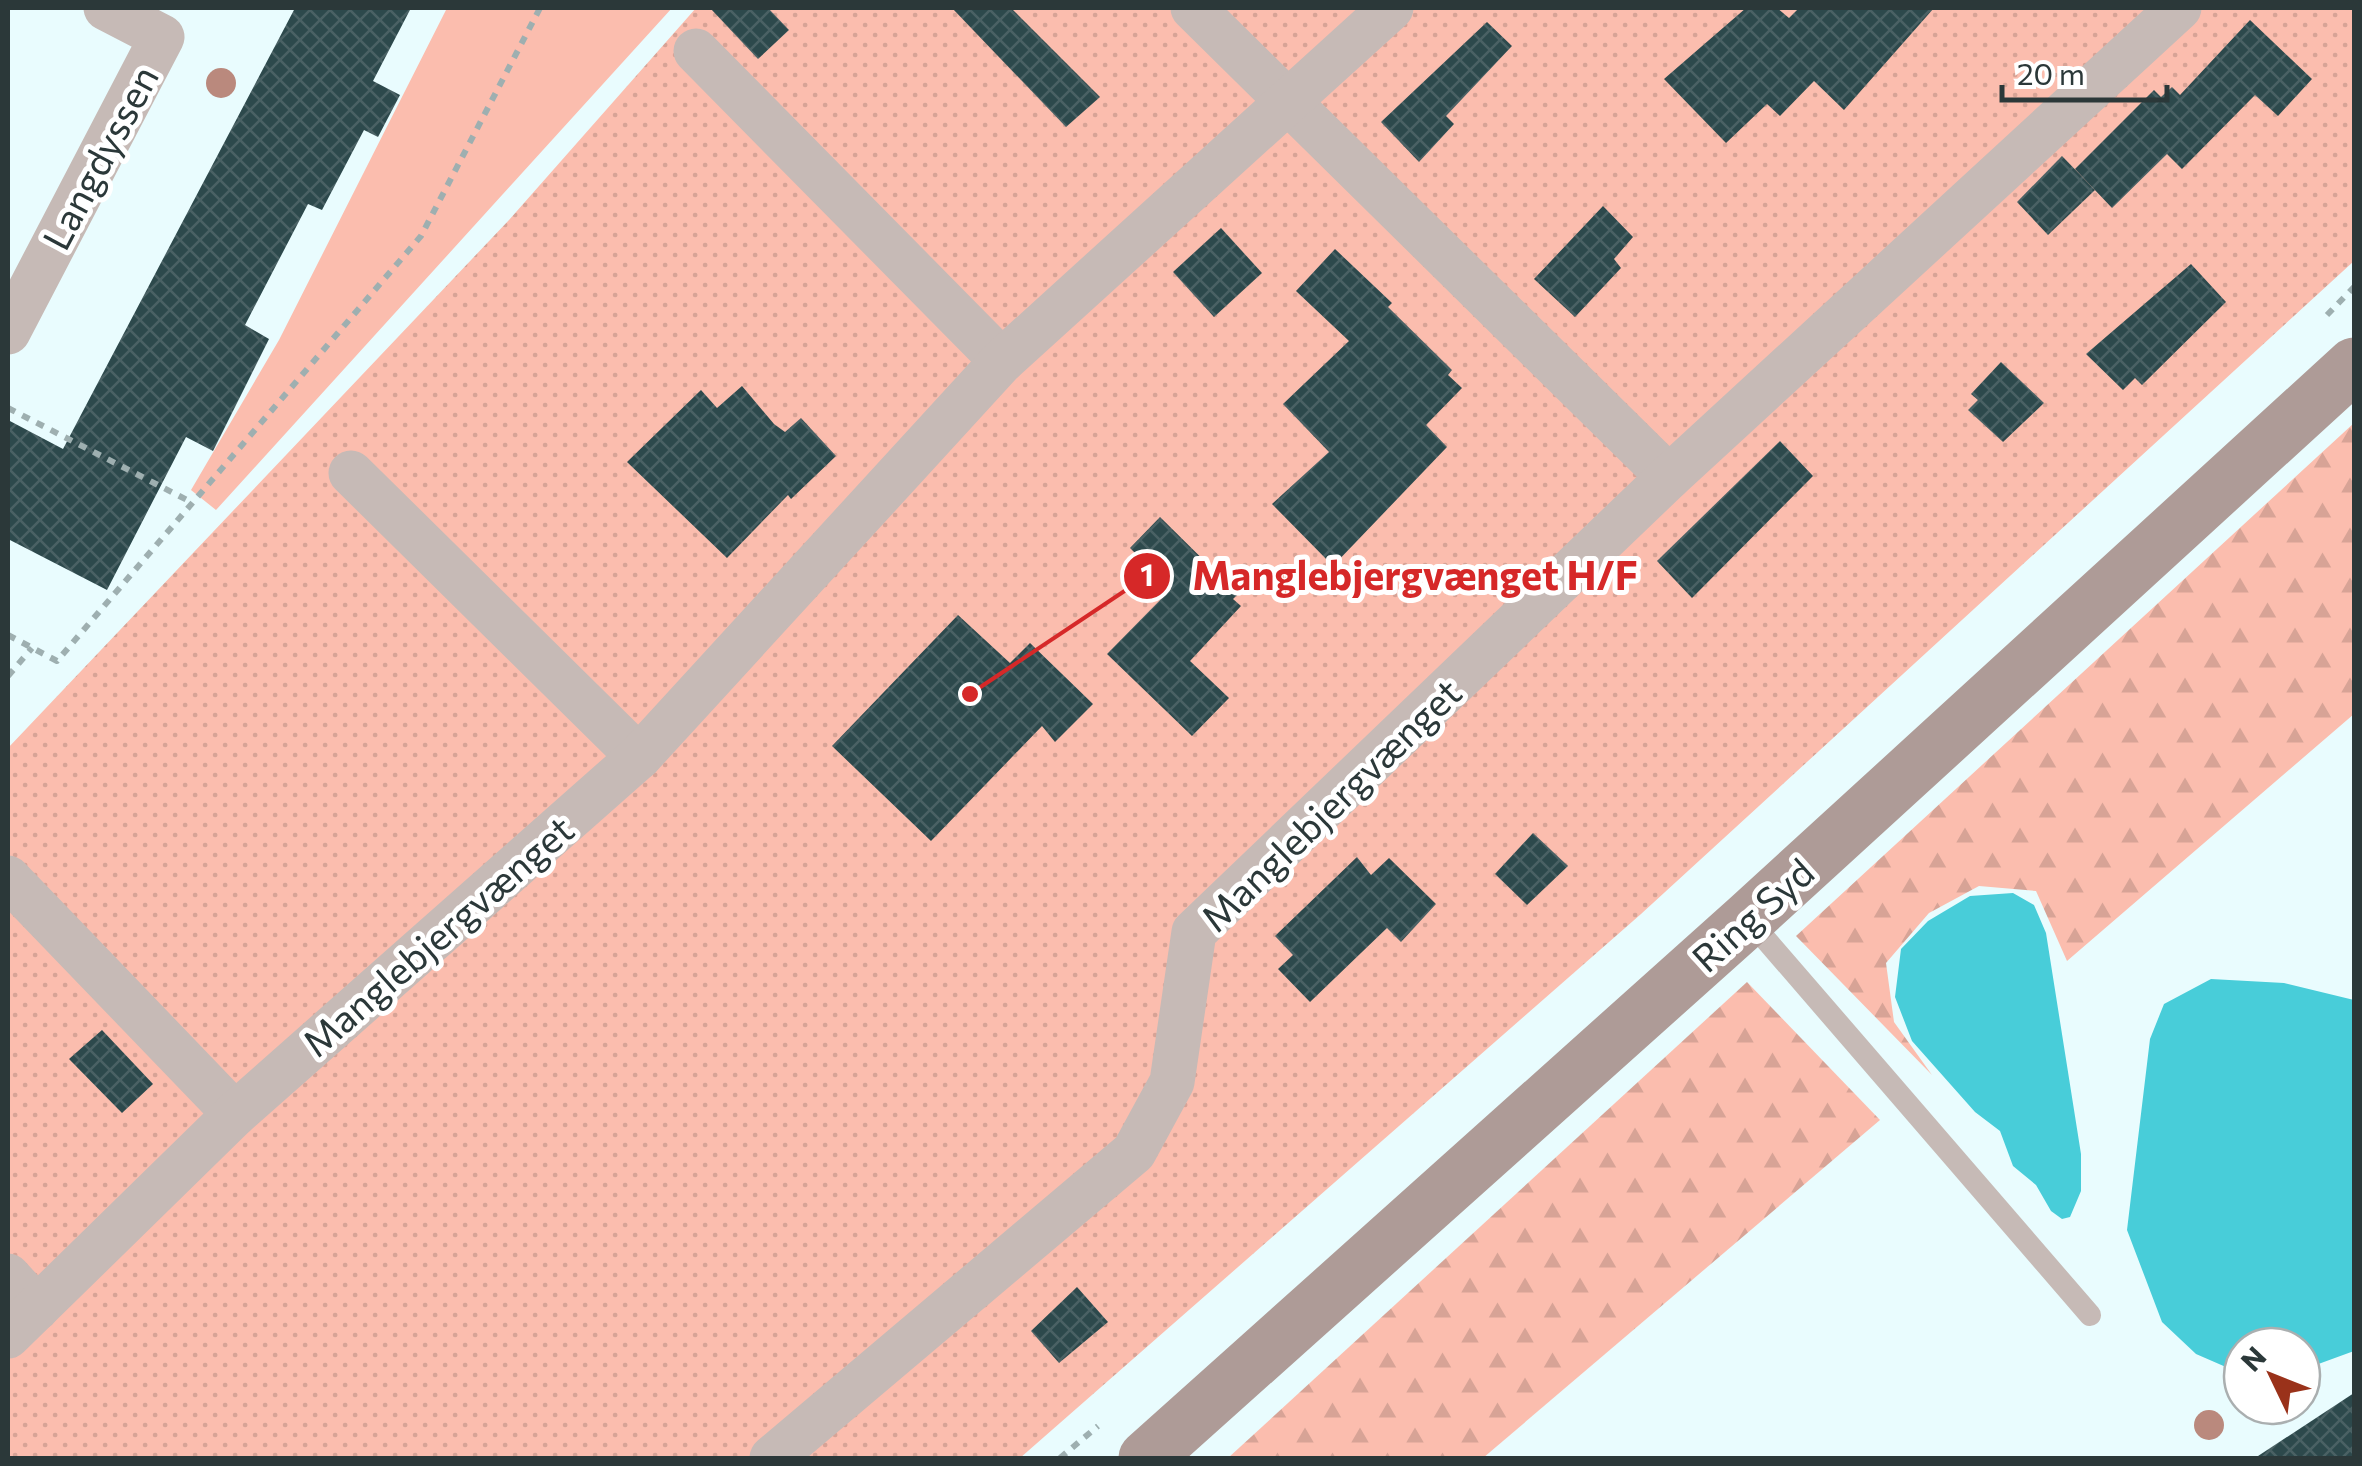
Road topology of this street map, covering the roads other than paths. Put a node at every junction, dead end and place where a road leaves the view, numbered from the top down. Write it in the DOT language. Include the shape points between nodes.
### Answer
graph roads {
  1 [pos="106,8"];
  2 [pos="1193,8"];
  3 [pos="1391,8"];
  4 [pos="2178,8"];
  5 [pos="696,50"];
  6 [pos="1290,104"];
  7 [pos="8,332"];
  8 [pos="1002,361"];
  9 [pos="2354,365"];
  10 [pos="351,473"];
  11 [pos="1669,477"];
  12 [pos="639,757"];
  13 [pos="8,878"];
  14 [pos="1748,919"];
  15 [pos="235,1114"];
  16 [pos="17,1307"];
  17 [pos="2090,1315"];
  18 [pos="772,1458"];
  19 [pos="1146,1458"];
  1 -- 7 [label="street, Langdyssen" via="162,37"];
  2 -- 6 [label="street"];
  3 -- 6 [label="street, Manglebjergvænget"];
  4 -- 11 [label="street, Manglebjergvænget"];
  5 -- 8 [label="street"];
  6 -- 8 [label="street, Manglebjergvænget"];
  6 -- 11 [label="street"];
  8 -- 12 [label="street, Manglebjergvænget"];
  9 -- 14 [label="main road, Ring Syd"];
  10 -- 12 [label="street"];
  11 -- 18 [label="street, Manglebjergvænget" via="1194,932 1172,1082 1134,1152"];
  12 -- 15 [label="street, Manglebjergvænget"];
  13 -- 15 [label="street"];
  14 -- 17 [label="lane"];
  14 -- 19 [label="main road, Ring Syd"];
  15 -- 16 [label="street, Manglebjergvænget"];
}
